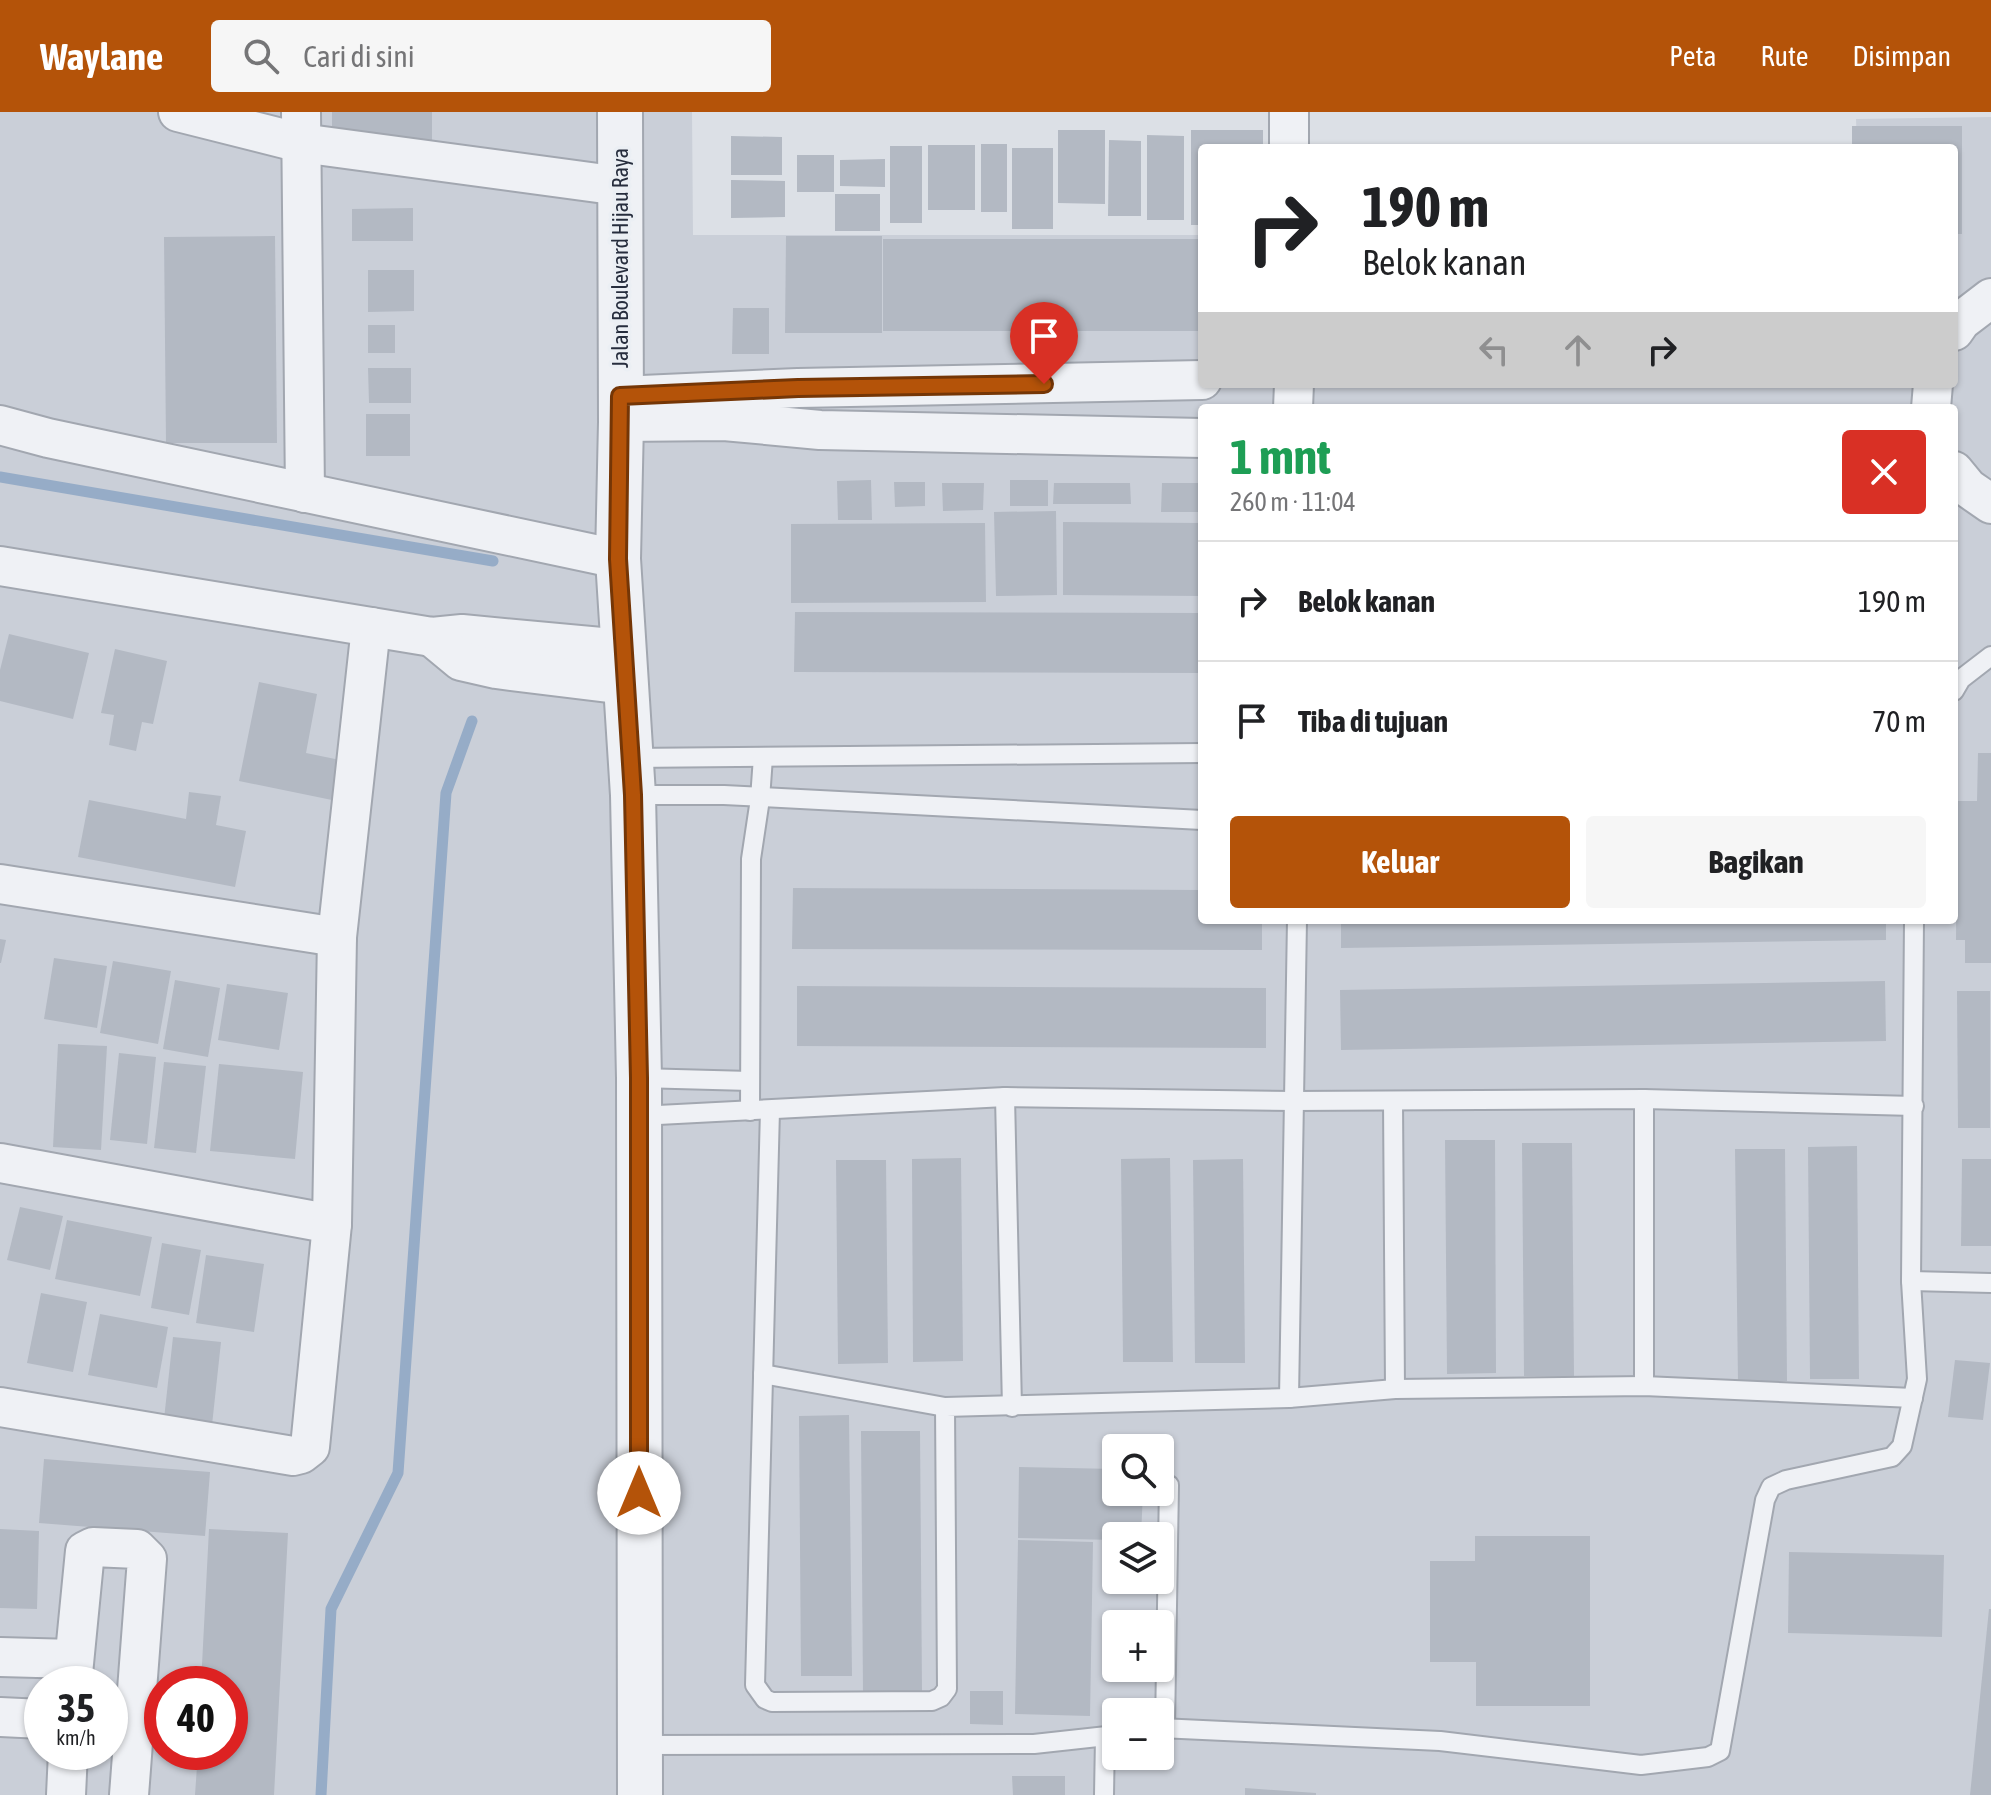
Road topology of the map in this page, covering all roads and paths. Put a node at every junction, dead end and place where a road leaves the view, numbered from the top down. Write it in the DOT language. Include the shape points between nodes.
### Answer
graph roads {
  1 [pos="178,112"];
  2 [pos="620,112"];
  3 [pos="1289,112"];
  4 [pos="301,128"];
  5 [pos="1289,144"];
  6 [pos="620,186"];
  7 [pos="1991,298"];
  8 [pos="1958,325"];
  9 [pos="1198,380"];
  10 [pos="724,407"];
  11 [pos="621,409"];
  12 [pos="0,425"];
  13 [pos="1198,438"];
  14 [pos="1958,476"];
  15 [pos="305,493"];
  16 [pos="1991,504"];
  17 [pos="618,559"];
  18 [pos="0,566"];
  19 [pos="371,627"];
  20 [pos="1991,656"];
  21 [pos="624,667"];
  22 [pos="1958,684"];
  23 [pos="1198,753"];
  24 [pos="763,757"];
  25 [pos="645,782"];
  26 [pos="760,799"];
  27 [pos="1198,820"];
  28 [pos="0,884"];
  29 [pos="1297,924"];
  30 [pos="1914,924"];
  31 [pos="337,937"];
  32 [pos="750,1081"];
  33 [pos="658,1096"];
  34 [pos="1005,1097"];
  35 [pos="1644,1099"];
  36 [pos="1293,1101"];
  37 [pos="1393,1101"];
  38 [pos="1914,1106"];
  39 [pos="770,1110"];
  40 [pos="750,1111"];
  41 [pos="0,1163"];
  42 [pos="332,1224"];
  43 [pos="1911,1281"];
  44 [pos="1991,1283"];
  45 [pos="763,1374"];
  46 [pos="1644,1386"];
  47 [pos="1395,1389"];
  48 [pos="1289,1398"];
  49 [pos="1913,1398"];
  50 [pos="0,1407"];
  51 [pos="945,1407"];
  52 [pos="1012,1407"];
  53 [pos="1168,1506"];
  54 [pos="0,1657"];
  55 [pos="44,1666"];
  56 [pos="74,1666"];
  57 [pos="1163,1698"];
  58 [pos="0,1717"];
  59 [pos="24,1718"];
  60 [pos="1174,1729"];
  61 [pos="1102,1737"];
  62 [pos="639,1745"];
  63 [pos="67,1770"];
  64 [pos="1107,1770"];
  65 [pos="66,1795"];
  66 [pos="129,1795"];
  67 [pos="640,1795"];
  68 [pos="1104,1795"];
  1 -- 4 [label="street"];
  2 -- 6 [label="street, Jalan Boulevard Hijau Raya"];
  3 -- 5 [label="street"];
  4 -- 6 [label="street"];
  4 -- 15 [label="street"];
  6 -- 11 [label="street, Jalan Boulevard Hijau Raya"];
  7 -- 8 [label="street"];
  9 -- 10 [label="street"];
  10 -- 11 [label="street"];
  10 -- 13 [label="street" via="820,430"];
  11 -- 17 [label="street, Jalan Boulevard Hijau Raya"];
  12 -- 15 [label="street"];
  14 -- 16 [label="street"];
  15 -- 17 [label="street"];
  17 -- 21 [label="street, Jalan Boulevard Hijau Raya"];
  18 -- 19 [label="street"];
  19 -- 21 [label="street" via="432,637 462,634"];
  19 -- 31 [label="street"];
  20 -- 22 [label="lane"];
  21 -- 25 [label="street, Jalan Boulevard Hijau Raya"];
  23 -- 24 [label="lane"];
  24 -- 25 [label="lane" via="677,757"];
  24 -- 26 [label="lane"];
  25 -- 26 [label="lane"];
  25 -- 33 [label="street, Jalan Boulevard Hijau Raya"];
  26 -- 27 [label="lane"];
  26 -- 32 [label="lane" via="751,859"];
  28 -- 31 [label="street"];
  29 -- 36 [label="lane"];
  30 -- 38 [label="lane"];
  31 -- 42 [label="street"];
  32 -- 33 [label="lane" via="710,1080"];
  32 -- 40 [label="lane"];
  33 -- 40 [label="lane" via="710,1113"];
  33 -- 62 [label="street, Jalan Boulevard Hijau Raya"];
  34 -- 36 [label="lane"];
  34 -- 39 [label="lane"];
  34 -- 52 [label="lane"];
  35 -- 37 [label="lane"];
  35 -- 38 [label="lane"];
  35 -- 46 [label="lane"];
  36 -- 37 [label="lane"];
  36 -- 48 [label="lane"];
  37 -- 47 [label="lane"];
  38 -- 43 [label="lane"];
  39 -- 40 [label="lane"];
  39 -- 45 [label="lane"];
  41 -- 42 [label="street"];
  42 -- 50 [label="street" via="311,1442 301,1454"];
  43 -- 44 [label="lane"];
  43 -- 49 [label="lane" via="1917,1379"];
  45 -- 51 [label="lane"];
  45 -- 51 [label="lane" via="755,1685 772,1702 932,1701 947,1689"];
  46 -- 47 [label="lane"];
  46 -- 49 [label="lane"];
  47 -- 48 [label="lane"];
  48 -- 52 [label="lane"];
  49 -- 60 [label="lane" via="1896,1455 1771,1487 1723,1747 1713,1756 1641,1765 1440,1741"];
  51 -- 52 [label="lane"];
  53 -- 57 [label="lane"];
  54 -- 55 [label="street"];
  56 -- 66 [label="street" via="85,1551 137,1549 147,1559"];
  58 -- 59 [label="street"];
  61 -- 62 [label="lane" via="1034,1744"];
  62 -- 67 [label="street, Jalan Boulevard Hijau Raya"];
  63 -- 65 [label="street"];
  64 -- 68 [label="lane"];
}
